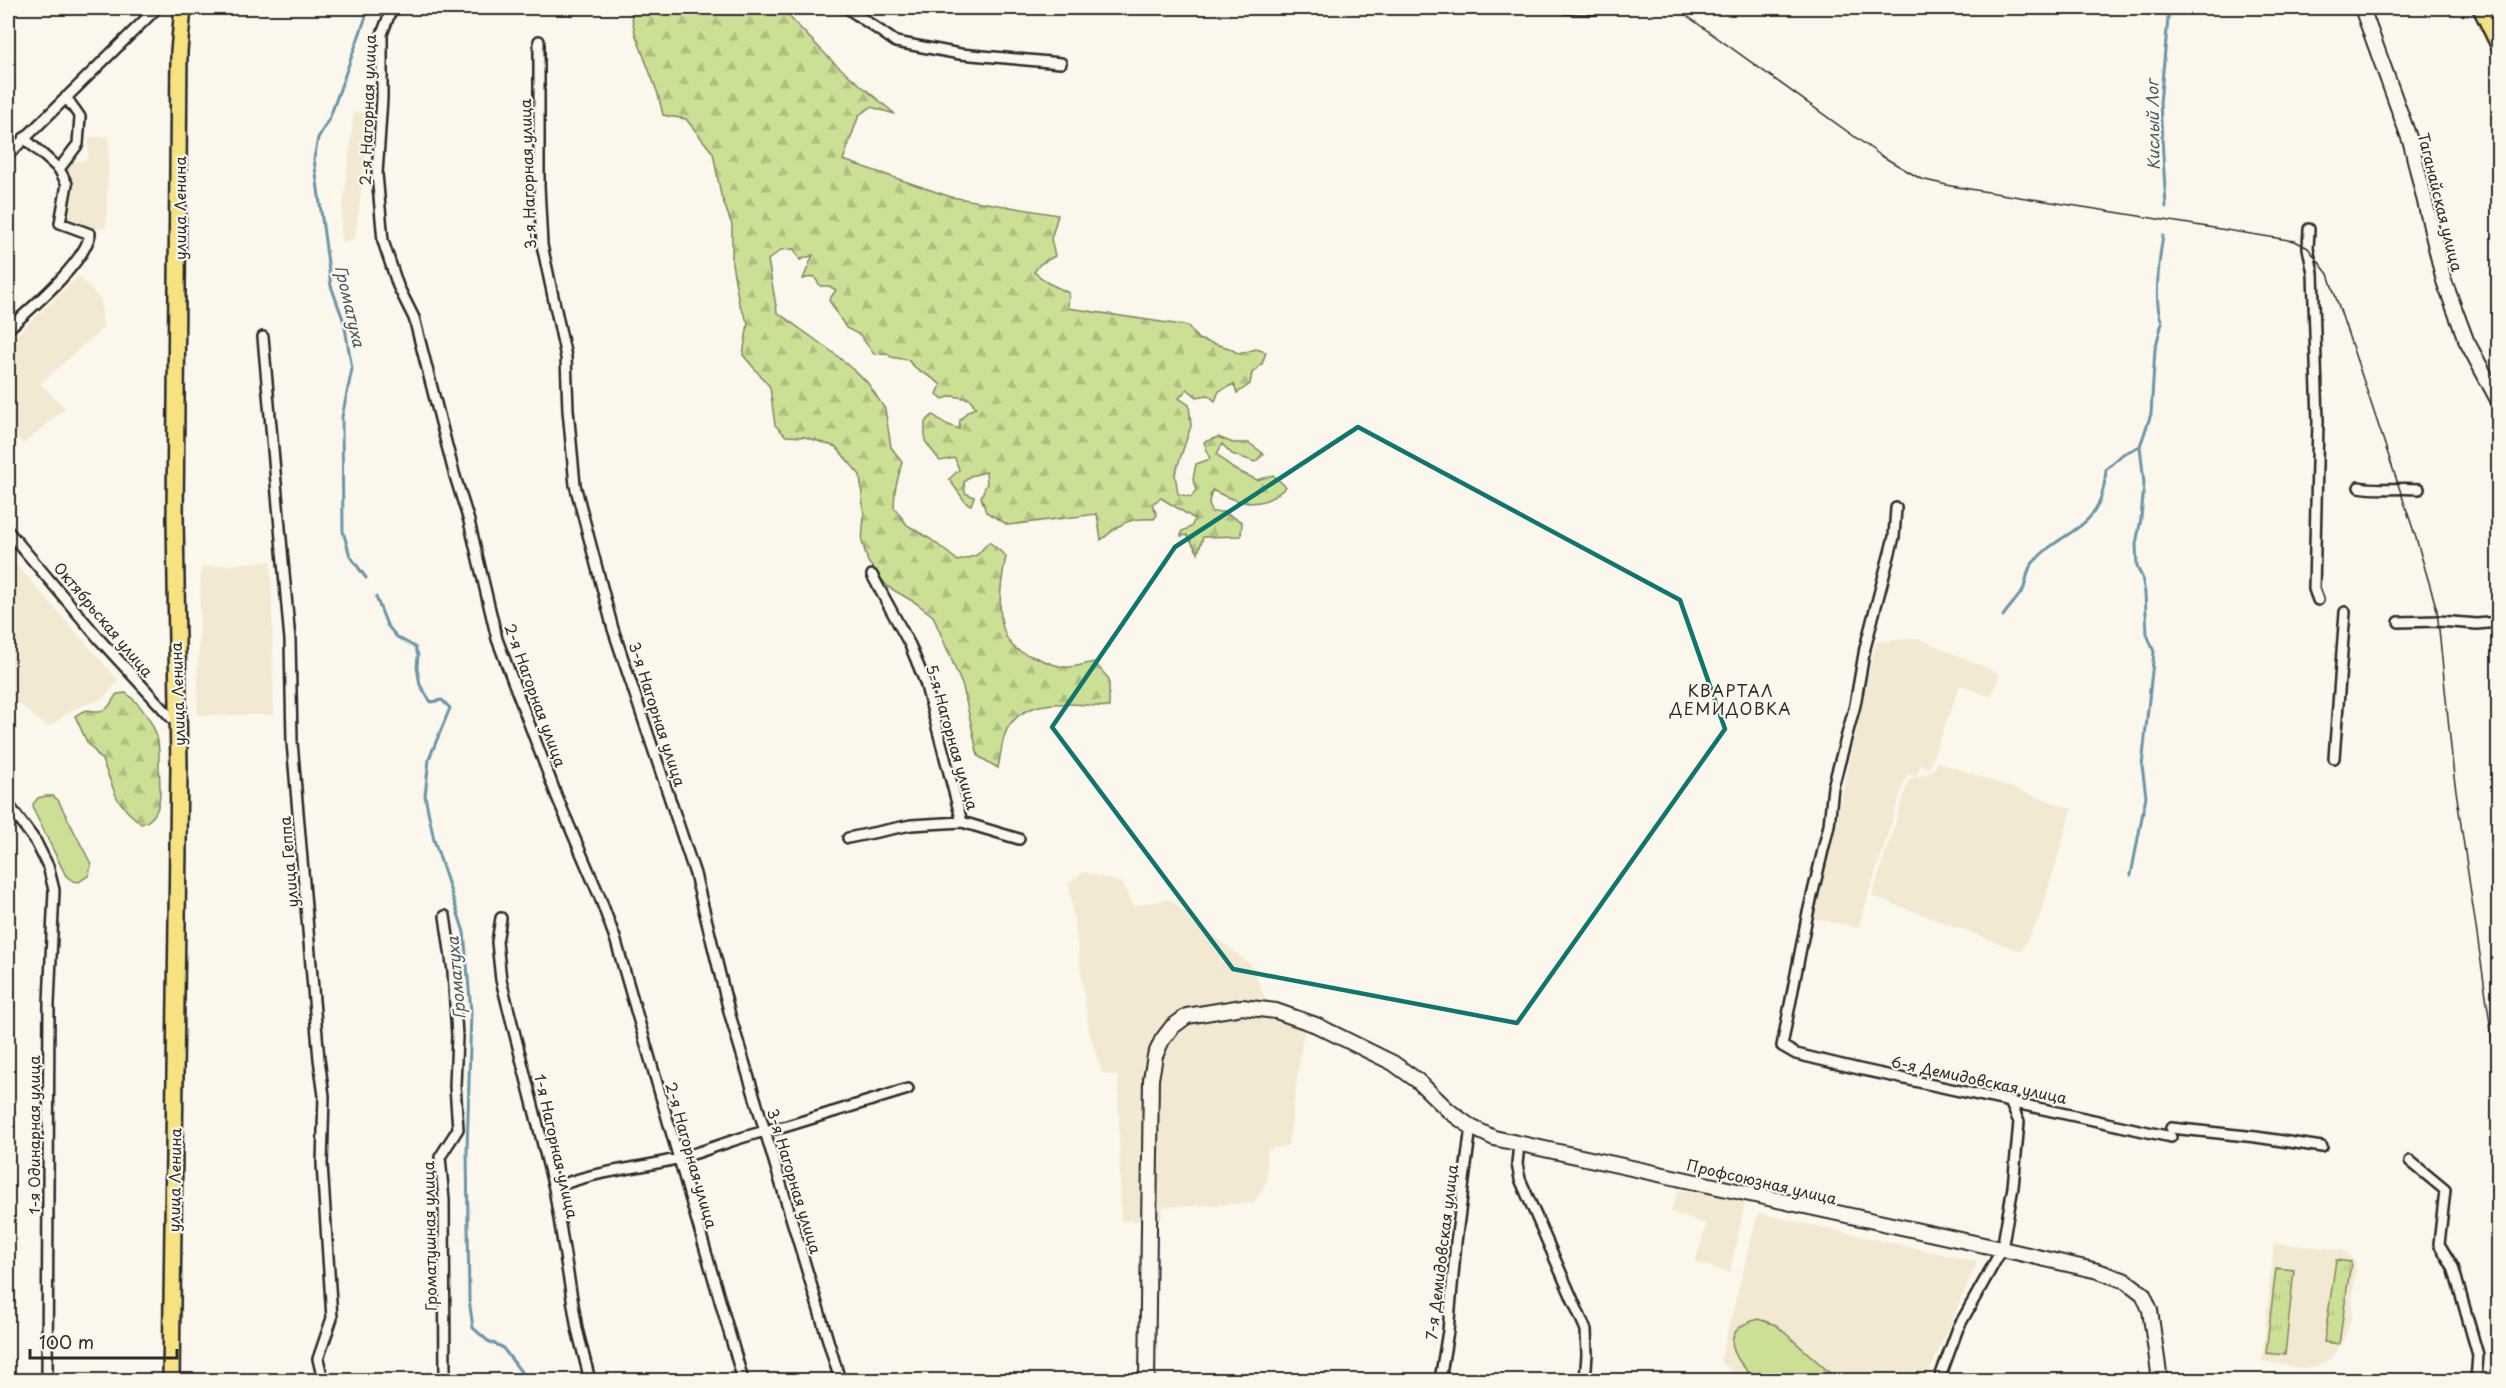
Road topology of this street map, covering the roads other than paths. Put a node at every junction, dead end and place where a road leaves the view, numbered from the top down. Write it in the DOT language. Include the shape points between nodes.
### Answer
graph roads {
  1 [pos="157,8"];
  2 [pos="183,8"];
  3 [pos="392,8"];
  4 [pos="847,8"];
  5 [pos="1565,8"];
  6 [pos="2362,8"];
  7 [pos="2481,8"];
  8 [pos="1595,9"];
  9 [pos="539,42"];
  10 [pos="2499,43"];
  11 [pos="1061,63"];
  12 [pos="66,97"];
  13 [pos="24,138"];
  14 [pos="8,155"];
  15 [pos="59,169"];
  16 [pos="2309,229"];
  17 [pos="8,329"];
  18 [pos="263,337"];
  19 [pos="2499,400"];
  20 [pos="2359,487"];
  21 [pos="2419,489"];
  22 [pos="1896,508"];
  23 [pos="8,531"];
  24 [pos="872,575"];
  25 [pos="2318,600"];
  26 [pos="2345,612"];
  27 [pos="2399,622"];
  28 [pos="2499,622"];
  29 [pos="179,726"];
  30 [pos="2334,758"];
  31 [pos="8,804"];
  32 [pos="962,822"];
  33 [pos="848,838"];
  34 [pos="1019,839"];
  35 [pos="445,916"];
  36 [pos="501,918"];
  37 [pos="908,1089"];
  38 [pos="2010,1102"];
  39 [pos="1471,1127"];
  40 [pos="764,1130"];
  41 [pos="1519,1144"];
  42 [pos="2322,1147"];
  43 [pos="677,1158"];
  44 [pos="2410,1161"];
  45 [pos="554,1188"];
  46 [pos="2002,1249"];
  47 [pos="47,1380"];
  48 [pos="171,1380"];
  49 [pos="323,1380"];
  50 [pos="446,1380"];
  51 [pos="590,1380"];
  52 [pos="743,1380"];
  53 [pos="840,1380"];
  54 [pos="1147,1380"];
  55 [pos="1440,1380"];
  56 [pos="1585,1380"];
  57 [pos="1939,1380"];
  58 [pos="2160,1380"];
  59 [pos="2476,1380"];
  1 -- 12 [label="street"];
  2 -- 29 [label="main road, улица Ленина" via="179,51 175,505"];
  3 -- 43 [label="street, 2-я Нагорная улица" via="382,34 377,174 383,241 414,318 497,639 615,938"];
  4 -- 11 [label="street" via="896,42 960,54"];
  5 -- 8 [label="street"];
  6 -- 19 [label="main road, Таганайская улица" via="2411,143 2444,280 2466,340"];
  7 -- 10 [label="main road"];
  9 -- 40 [label="street, 3-я Нагорная улица" via="542,246 566,357 575,485 614,628 695,874"];
  12 -- 13 [label="street"];
  12 -- 15 [label="street" via="80,117 78,144"];
  13 -- 14 [label="street"];
  13 -- 15 [label="street"];
  15 -- 17 [label="street" via="67,184 60,223 90,234 88,245 74,265"];
  16 -- 25 [label="street" via="2318,400 2314,589"];
  18 -- 49 [label="street, улица Геппа" via="290,640 293,753 324,1096 322,1164 332,1318 318,1359"];
  20 -- 21 [label="street"];
  22 -- 38 [label="street, 6-я Демидовская улица" via="1894,537 1833,787 1829,825 1782,1046 1796,1054"];
  23 -- 29 [label="street, Октябрьская улица"];
  24 -- 32 [label="street, 5-я Нагорная улица" via="925,682"];
  26 -- 30 [label="street"];
  27 -- 28 [label="street"];
  29 -- 48 [label="main road, улица Ленина"];
  31 -- 47 [label="street, 1-я Одинарная улица" via="36,842 54,890 49,1003"];
  32 -- 33 [label="street" via="911,825"];
  32 -- 34 [label="street, 5-я Нагорная улица"];
  35 -- 50 [label="street, Громатушная улица" via="457,1036 458,1129 440,1157"];
  36 -- 45 [label="street, 1-я Нагорная улица" via="501,980"];
  37 -- 40 [label="street"];
  38 -- 42 [label="street, 6-я Демидовская улица" via="2171,1132 2256,1137"];
  38 -- 46 [label="street" via="2019,1122"];
  39 -- 41 [label="main road, Профсоюзная улица"];
  39 -- 54 [label="main road, Профсоюзная улица" via="1393,1063 1316,1025 1276,1011 1242,1007 1203,1012 1187,1016 1172,1027 1155,1056 1151,1079"];
  39 -- 55 [label="street, 7-я Демидовская улица"];
  40 -- 43 [label="street"];
  40 -- 53 [label="street, 3-я Нагорная улица"];
  41 -- 46 [label="main road, Профсоюзная улица"];
  41 -- 56 [label="street" via="1520,1179 1586,1330"];
  43 -- 45 [label="street" via="578,1178"];
  43 -- 52 [label="street, 2-я Нагорная улица"];
  44 -- 59 [label="street" via="2445,1190 2439,1244 2453,1267 2478,1355"];
  45 -- 51 [label="street, 1-я Нагорная улица"];
  46 -- 57 [label="street" via="1958,1328"];
  46 -- 58 [label="main road, Профсоюзная улица" via="2098,1271 2126,1281 2143,1294 2150,1310"];
}
